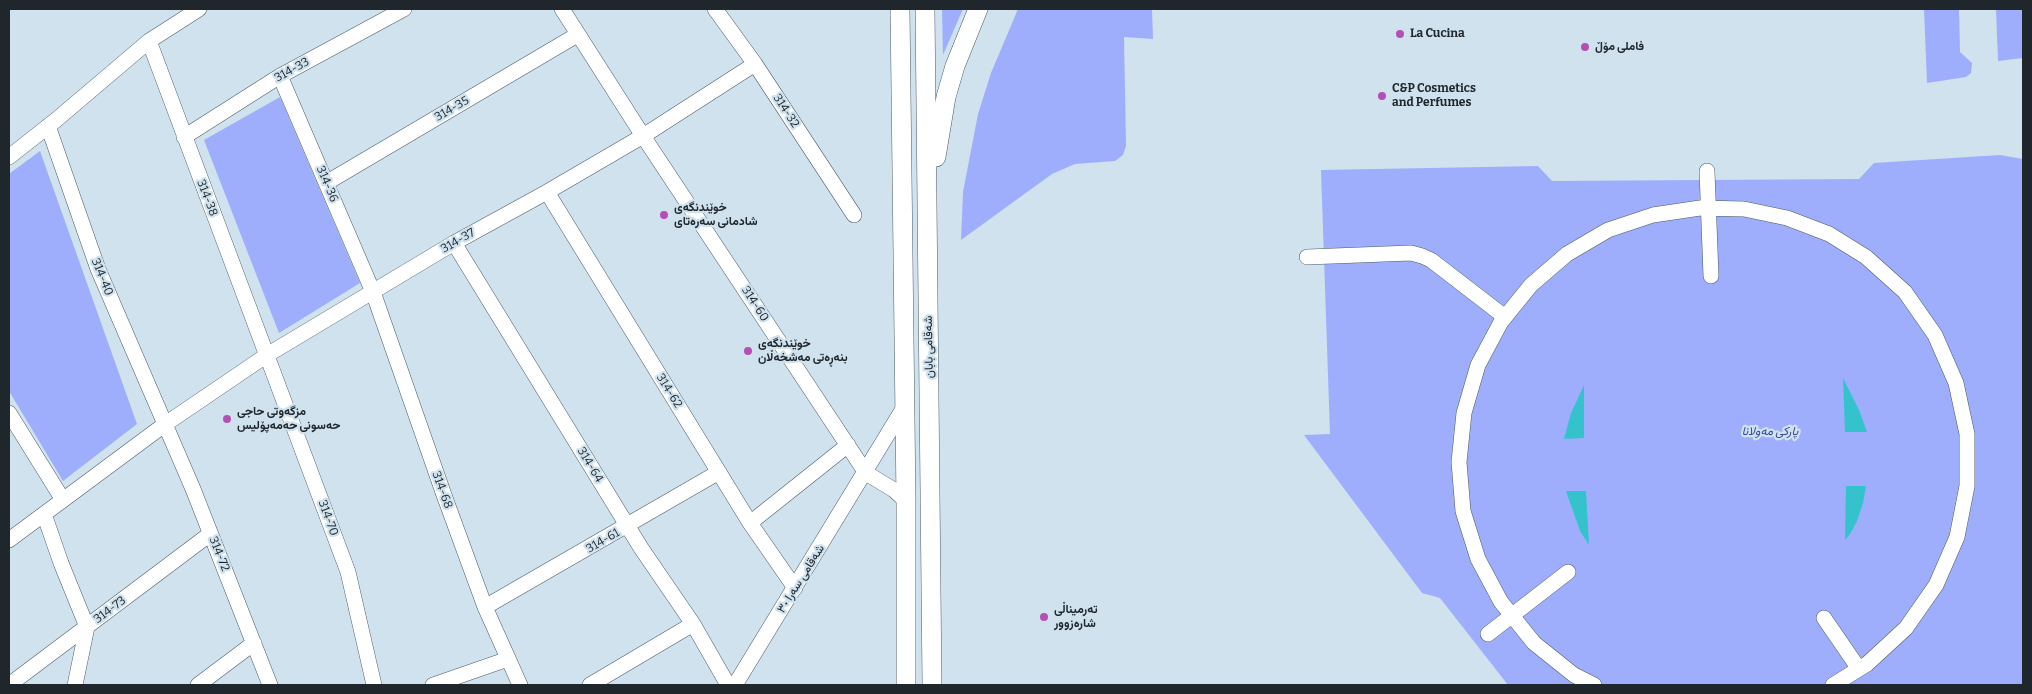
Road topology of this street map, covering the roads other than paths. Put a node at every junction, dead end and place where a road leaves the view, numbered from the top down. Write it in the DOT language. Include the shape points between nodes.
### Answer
graph roads {
  1 [pos="199,9"];
  2 [pos="404,9"];
  3 [pos="562,9"];
  4 [pos="715,9"];
  5 [pos="900,9"];
  6 [pos="925,9"];
  7 [pos="978,9"];
  8 [pos="577,35"];
  9 [pos="149,41"];
  10 [pos="755,64"];
  11 [pos="280,76"];
  12 [pos="48,126"];
  13 [pos="643,136"];
  14 [pos="184,137"];
  15 [pos="9,157"];
  16 [pos="1707,171"];
  17 [pos="326,183"];
  18 [pos="547,192"];
  19 [pos="1708,208"];
  20 [pos="854,215"];
  21 [pos="927,225"];
  22 [pos="454,242"];
  23 [pos="1307,257"];
  24 [pos="904,265"];
  25 [pos="928,265"];
  26 [pos="1711,276"];
  27 [pos="373,292"];
  28 [pos="903,292"];
  29 [pos="928,292"];
  30 [pos="1506,316"];
  31 [pos="267,355"];
  32 [pos="904,409"];
  33 [pos="9,413"];
  34 [pos="164,425"];
  35 [pos="848,445"];
  36 [pos="719,472"];
  37 [pos="866,473"];
  38 [pos="63,500"];
  39 [pos="906,502"];
  40 [pos="44,514"];
  41 [pos="750,523"];
  42 [pos="627,526"];
  43 [pos="210,534"];
  44 [pos="9,540"];
  45 [pos="1568,572"];
  46 [pos="795,588"];
  47 [pos="485,607"];
  48 [pos="1512,616"];
  49 [pos="1824,618"];
  50 [pos="693,624"];
  51 [pos="87,627"];
  52 [pos="1488,634"];
  53 [pos="254,643"];
  54 [pos="508,659"];
  55 [pos="1859,669"];
  56 [pos="9,685"];
  57 [pos="75,685"];
  58 [pos="198,685"];
  59 [pos="270,685"];
  60 [pos="374,685"];
  61 [pos="433,685"];
  62 [pos="520,685"];
  63 [pos="590,685"];
  64 [pos="728,685"];
  65 [pos="735,685"];
  66 [pos="906,685"];
  67 [pos="932,685"];
  68 [pos="1594,685"];
  69 [pos="1833,685"];
  1 -- 9 [label="street"];
  2 -- 11 [label="street, 314-33"];
  3 -- 8 [label="street, 314-60"];
  4 -- 10 [label="street, 314-32"];
  5 -- 24 [label="main road"];
  6 -- 21 [label="main road, شەقامی بابان"];
  7 -- 21 [label="main road" via="946,97"];
  8 -- 13 [label="street, 314-60"];
  8 -- 17 [label="street, 314-35"];
  9 -- 12 [label="street"];
  9 -- 14 [label="street, 314-38"];
  10 -- 13 [label="street, 314-37"];
  10 -- 20 [label="street, 314-32"];
  11 -- 14 [label="street, 314-33"];
  11 -- 17 [label="street, 314-36"];
  12 -- 15 [label="street"];
  12 -- 34 [label="street, 314-40" via="98,269"];
  13 -- 18 [label="street, 314-37"];
  13 -- 35 [label="street, 314-60"];
  14 -- 31 [label="street, 314-38"];
  16 -- 19 [label="street"];
  17 -- 27 [label="street, 314-36"];
  18 -- 22 [label="street, 314-37"];
  18 -- 36 [label="street, 314-62"];
  19 -- 26 [label="street"];
  19 -- 30 [label="street" via="1653,215 1608,230 1567,254 1531,285"];
  19 -- 55 [label="street" via="1744,209 1788,218 1828,234 1866,257 1905,292 1935,335 1956,383 1967,434 1967,486 1957,537 1936,586 1906,628"];
  21 -- 25 [label="main road, شەقامی بابان"];
  22 -- 27 [label="street, 314-37"];
  22 -- 42 [label="street, 314-64"];
  23 -- 30 [label="street" via="1411,253 1422,256"];
  24 -- 25 [label="main road"];
  24 -- 28 [label="main road"];
  25 -- 29 [label="main road, شەقامی بابان"];
  27 -- 31 [label="street, 314-37"];
  27 -- 47 [label="street, 314-68"];
  28 -- 29 [label="main road"];
  28 -- 32 [label="main road"];
  29 -- 67 [label="main road, شەقامی بابان"];
  30 -- 48 [label="street" via="1478,366 1464,413 1459,462 1463,511 1478,559"];
  31 -- 34 [label="street, 314-37"];
  31 -- 60 [label="street, 314-70" via="348,572"];
  32 -- 37 [label="street, شەقامی سەرا ٣٠"];
  32 -- 39 [label="main road"];
  33 -- 38 [label="street"];
  34 -- 38 [label="street, 314-37"];
  34 -- 43 [label="street, 314-72"];
  35 -- 37 [label="street, 314-60"];
  35 -- 41 [label="street"];
  36 -- 41 [label="street, 314-62"];
  36 -- 42 [label="street, 314-61"];
  37 -- 39 [label="street" via="894,490"];
  37 -- 46 [label="street, شەقامی سەرا ٣٠"];
  38 -- 40 [label="street, 314-37"];
  39 -- 66 [label="main road"];
  40 -- 44 [label="street, 314-37"];
  40 -- 51 [label="street"];
  41 -- 46 [label="street, 314-62"];
  42 -- 47 [label="street, 314-61"];
  42 -- 50 [label="street, 314-64"];
  43 -- 51 [label="street, 314-73"];
  43 -- 53 [label="street, 314-72"];
  45 -- 48 [label="street"];
  46 -- 65 [label="street, شەقامی سەرا ٣٠"];
  47 -- 54 [label="street, 314-68"];
  48 -- 52 [label="street"];
  48 -- 68 [label="street" via="1534,643 1574,675"];
  49 -- 55 [label="street"];
  50 -- 63 [label="street"];
  50 -- 64 [label="street, 314-64"];
  51 -- 56 [label="street, 314-73"];
  51 -- 57 [label="street"];
  53 -- 58 [label="street"];
  53 -- 59 [label="street, 314-72"];
  54 -- 61 [label="street"];
  54 -- 62 [label="street, 314-68"];
  55 -- 69 [label="street"];
}
